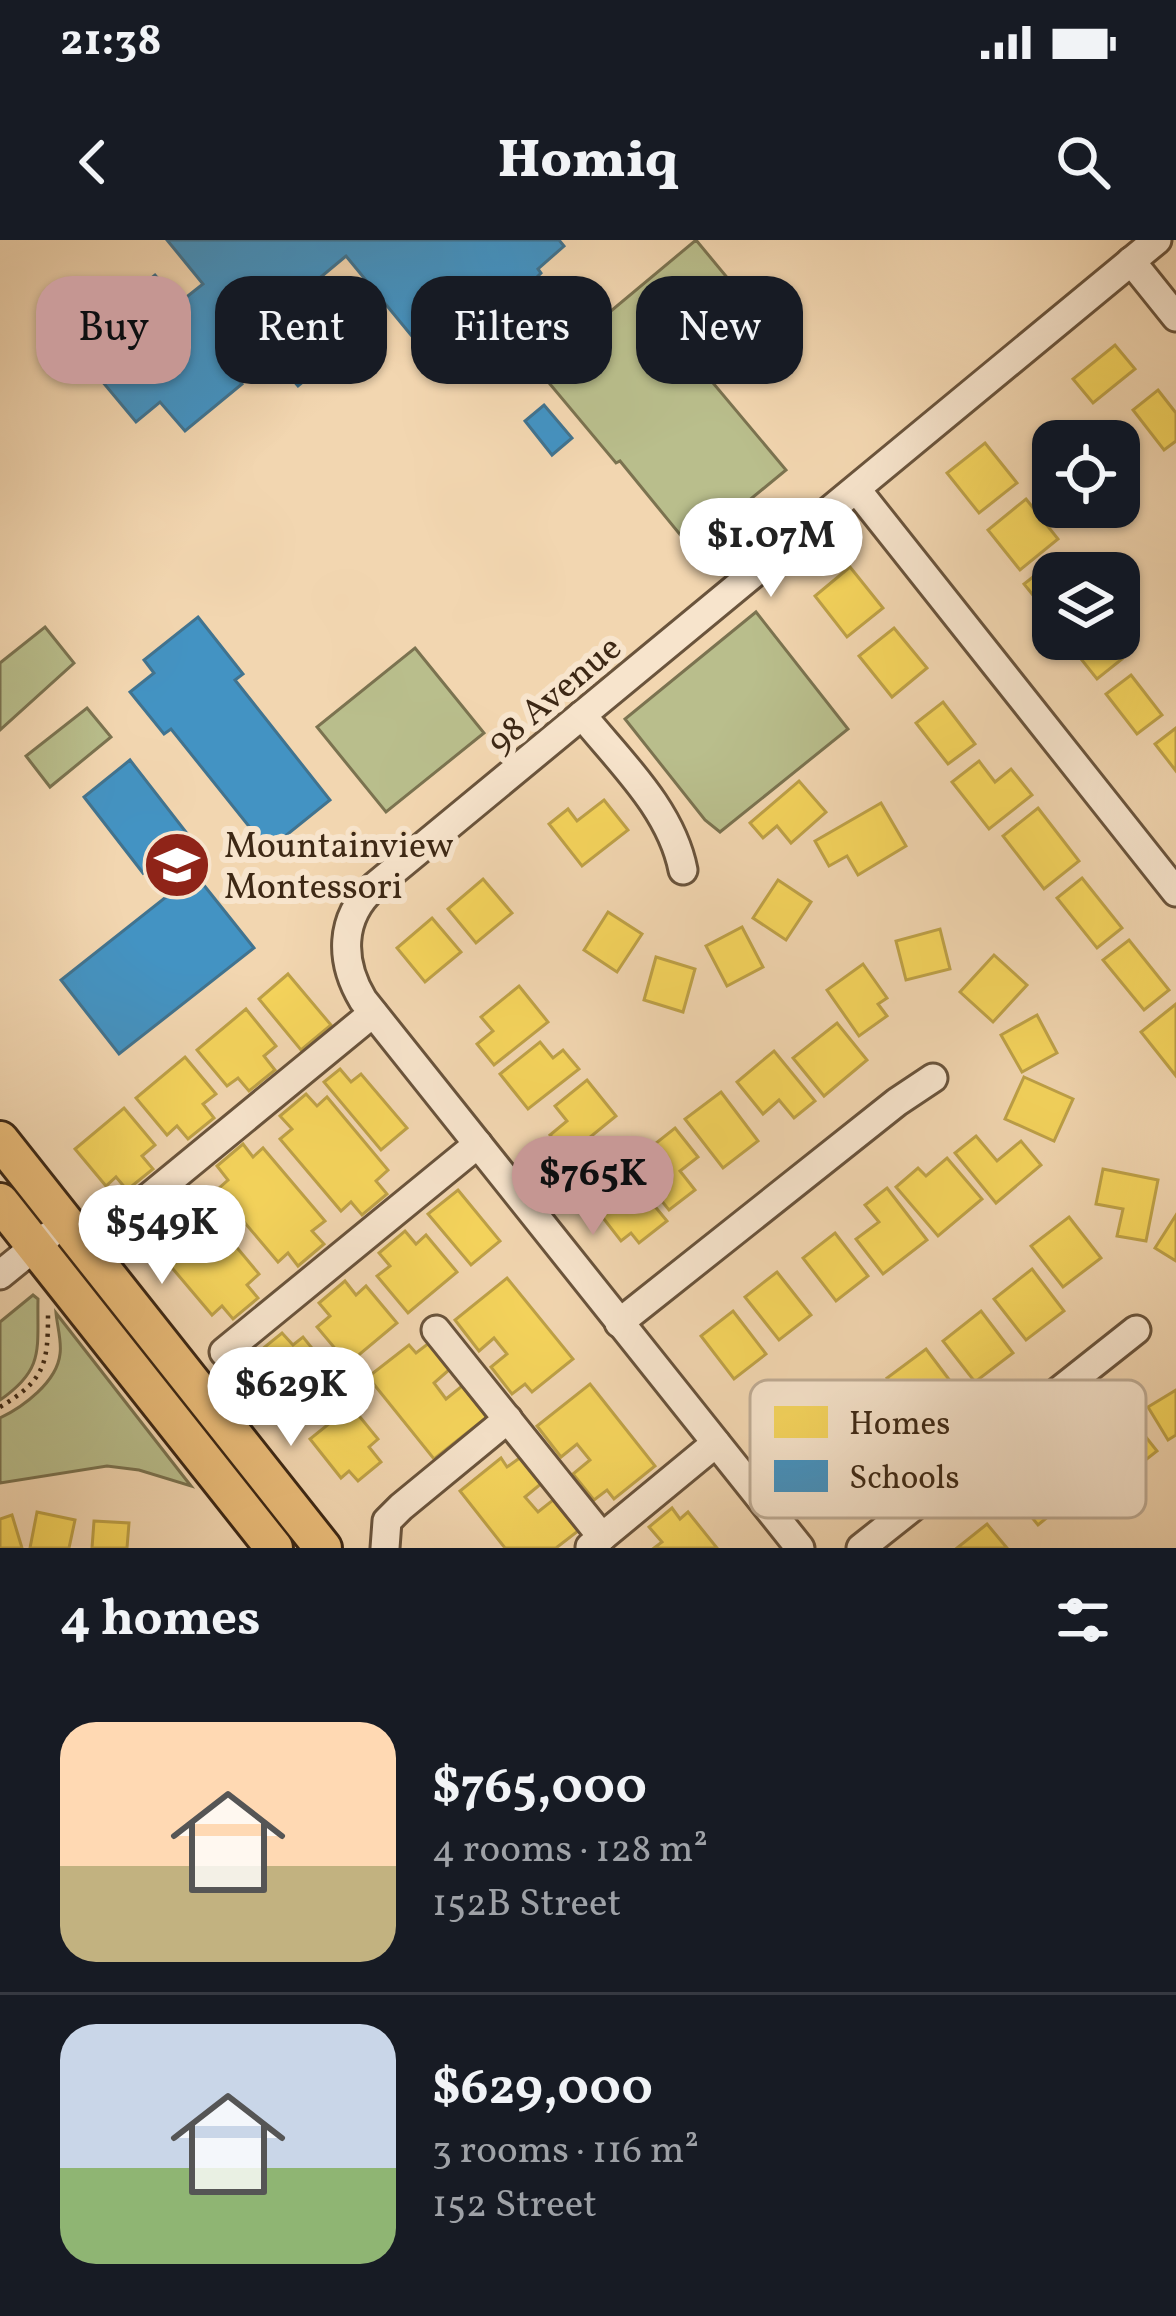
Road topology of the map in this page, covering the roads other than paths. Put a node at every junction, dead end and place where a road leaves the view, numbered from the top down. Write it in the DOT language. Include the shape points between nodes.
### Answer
graph roads {
  1 [pos="1156,240"];
  2 [pos="1131,261"];
  3 [pos="1176,317"];
  4 [pos="857,490"];
  5 [pos="582,715"];
  6 [pos="683,870"];
  7 [pos="1176,892"];
  8 [pos="373,1013"];
  9 [pos="933,1078"];
  10 [pos="0,1140"];
  11 [pos="478,1144"];
  12 [pos="0,1202"];
  13 [pos="120,1221"];
  14 [pos="65,1223"];
  15 [pos="35,1246"];
  16 [pos="0,1274"];
  17 [pos="620,1323"];
  18 [pos="436,1330"];
  19 [pos="1136,1330"];
  20 [pos="224,1352"];
  21 [pos="1073,1380"];
  22 [pos="508,1420"];
  23 [pos="716,1443"];
  24 [pos="750,1486"];
  25 [pos="776,1518"];
  26 [pos="899,1518"];
  27 [pos="596,1542"];
  28 [pos="274,1548"];
  29 [pos="323,1548"];
  30 [pos="385,1548"];
  31 [pos="800,1548"];
  32 [pos="861,1548"];
  1 -- 2 [label="street, 98 Avenue"];
  2 -- 3 [label="street"];
  2 -- 4 [label="street, 98 Avenue"];
  4 -- 5 [label="street, 98 Avenue"];
  4 -- 7 [label="street"];
  5 -- 6 [label="street" via="663,817"];
  5 -- 8 [label="street, 98 Avenue" via="355,910 346,938 350,975"];
  8 -- 11 [label="street"];
  8 -- 13 [label="street"];
  9 -- 17 [label="street"];
  10 -- 14 [label="main road"];
  11 -- 17 [label="street"];
  11 -- 20 [label="street"];
  12 -- 15 [label="main road"];
  14 -- 15 [label="street"];
  14 -- 29 [label="main road"];
  15 -- 16 [label="street"];
  15 -- 28 [label="main road"];
  17 -- 23 [label="street"];
  18 -- 22 [label="street"];
  19 -- 21 [label="street"];
  22 -- 27 [label="street"];
  22 -- 30 [label="street" via="387,1521"];
  23 -- 24 [label="street"];
  23 -- 27 [label="street"];
  25 -- 31 [label="street"];
  26 -- 32 [label="street"];
}
